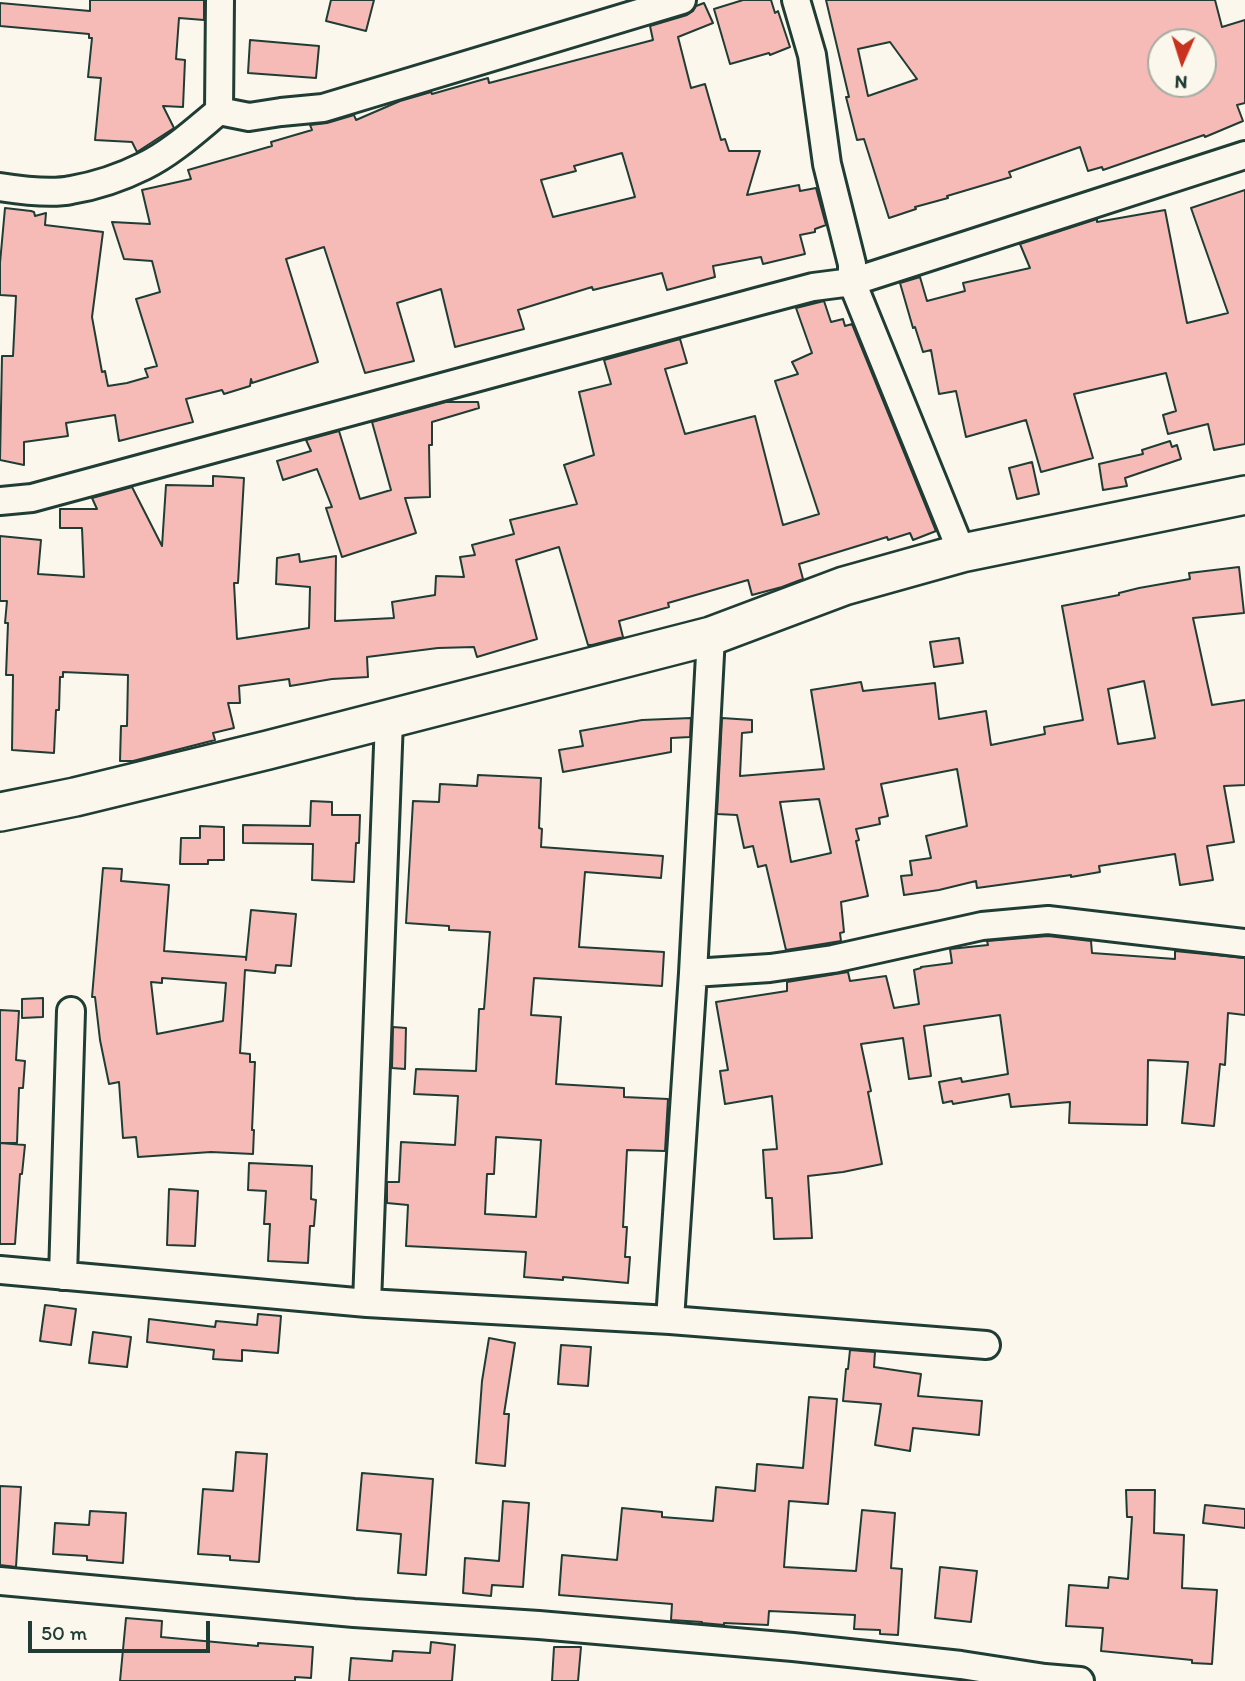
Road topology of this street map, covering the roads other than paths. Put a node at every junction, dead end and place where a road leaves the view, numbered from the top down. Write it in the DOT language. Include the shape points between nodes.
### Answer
graph roads {
  1 [pos="220,0"];
  2 [pos="682,0"];
  3 [pos="796,0"];
  4 [pos="219,111"];
  5 [pos="1245,155"];
  6 [pos="0,187"];
  7 [pos="852,282"];
  8 [pos="1245,495"];
  9 [pos="0,501"];
  10 [pos="962,554"];
  11 [pos="711,636"];
  12 [pos="389,720"];
  13 [pos="0,811"];
  14 [pos="1245,943"];
  15 [pos="693,973"];
  16 [pos="71,1011"];
  17 [pos="0,1270"];
  18 [pos="63,1276"];
  19 [pos="367,1303"];
  20 [pos="670,1320"];
  21 [pos="986,1345"];
  22 [pos="0,1581"];
  23 [pos="1080,1681"];
  1 -- 4 [label="street"];
  2 -- 4 [label="street" via="323,108 249,117"];
  3 -- 7 [label="street" via="812,55 827,164 852,264"];
  4 -- 6 [label="street" via="161,156 113,178 69,191"];
  5 -- 7 [label="street"];
  7 -- 9 [label="street" via="786,294 32,498"];
  7 -- 10 [label="street"];
  8 -- 10 [label="street"];
  10 -- 11 [label="street" via="844,586"];
  11 -- 12 [label="street"];
  11 -- 15 [label="street"];
  12 -- 13 [label="street"];
  12 -- 19 [label="street"];
  14 -- 15 [label="street" via="1048,920 982,926 833,959"];
  15 -- 20 [label="street"];
  16 -- 18 [label="street"];
  17 -- 18 [label="street"];
  18 -- 19 [label="street"];
  19 -- 20 [label="street"];
  20 -- 21 [label="street"];
  22 -- 23 [label="street" via="793,1647"];
}
